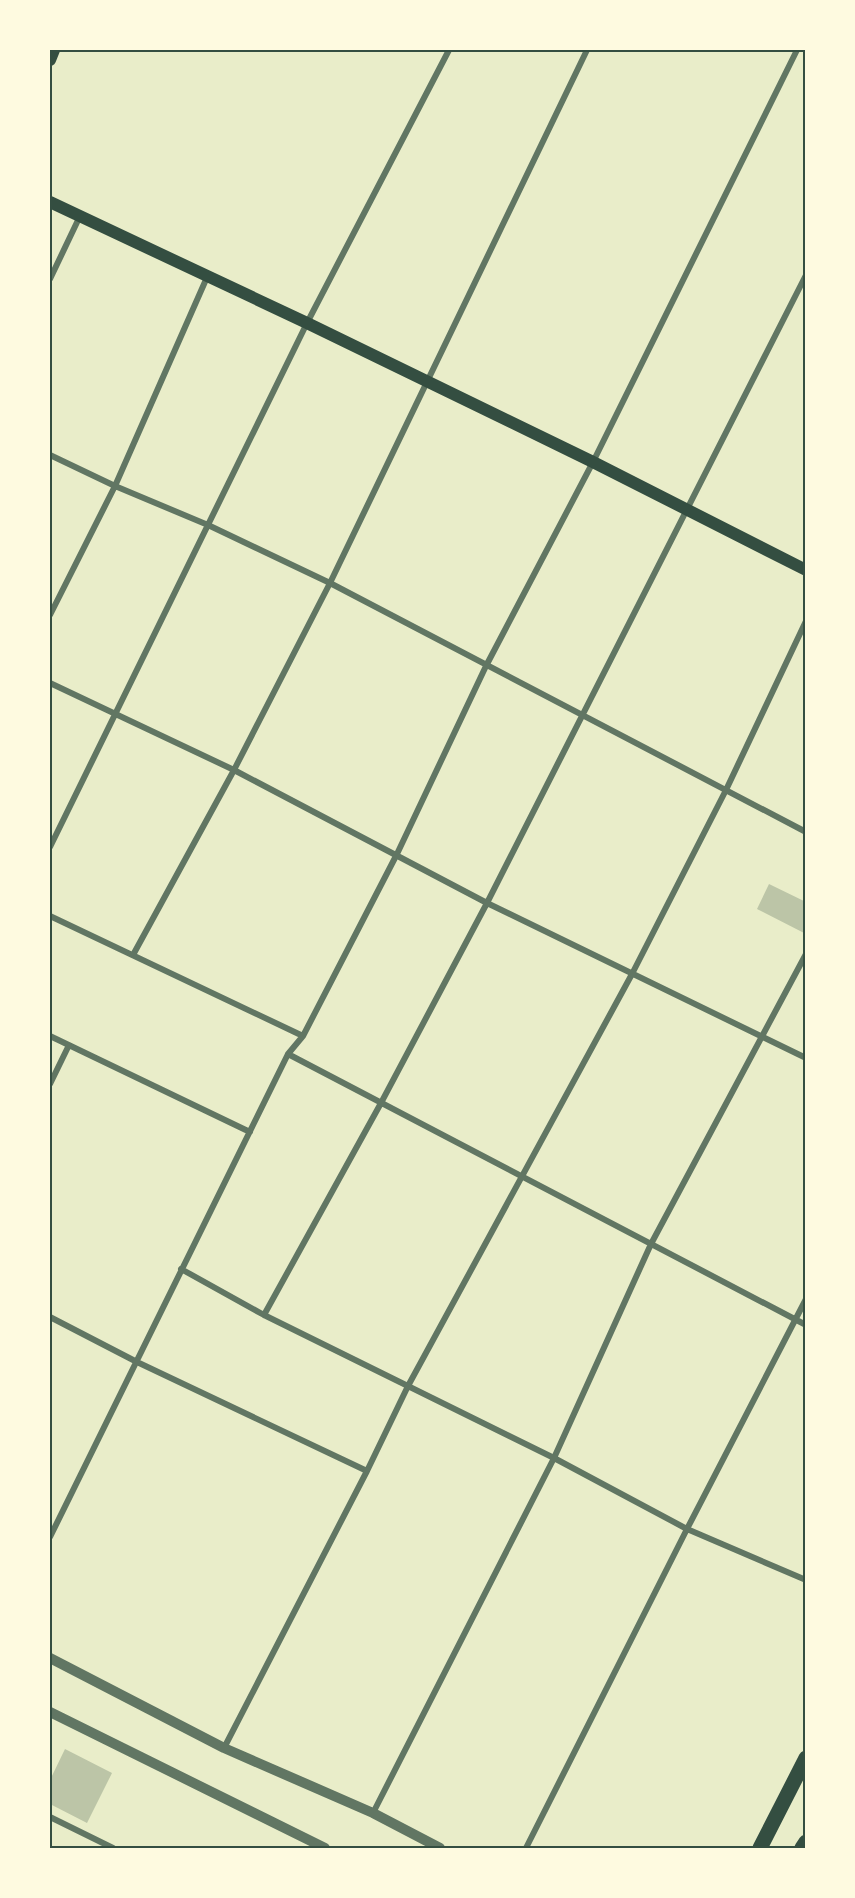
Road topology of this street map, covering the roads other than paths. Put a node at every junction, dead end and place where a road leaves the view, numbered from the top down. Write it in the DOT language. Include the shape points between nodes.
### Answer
graph roads {
  1 [pos="51,50"];
  2 [pos="449,50"];
  3 [pos="587,50"];
  4 [pos="797,50"];
  5 [pos="50,60"];
  6 [pos="50,202"];
  7 [pos="80,216"];
  8 [pos="208,275"];
  9 [pos="806,275"];
  10 [pos="50,279"];
  11 [pos="308,322"];
  12 [pos="427,382"];
  13 [pos="50,455"];
  14 [pos="593,462"];
  15 [pos="116,486"];
  16 [pos="688,509"];
  17 [pos="208,525"];
  18 [pos="806,570"];
  19 [pos="330,583"];
  20 [pos="50,615"];
  21 [pos="806,621"];
  22 [pos="486,666"];
  23 [pos="50,683"];
  24 [pos="116,714"];
  25 [pos="582,716"];
  26 [pos="234,770"];
  27 [pos="726,790"];
  28 [pos="806,832"];
  29 [pos="50,847"];
  30 [pos="397,854"];
  31 [pos="487,903"];
  32 [pos="50,916"];
  33 [pos="806,954"];
  34 [pos="133,955"];
  35 [pos="632,974"];
  36 [pos="50,1036"];
  37 [pos="303,1036"];
  38 [pos="761,1038"];
  39 [pos="69,1045"];
  40 [pos="288,1054"];
  41 [pos="806,1058"];
  42 [pos="50,1084"];
  43 [pos="381,1103"];
  44 [pos="250,1132"];
  45 [pos="522,1177"];
  46 [pos="651,1244"];
  47 [pos="181,1269"];
  48 [pos="806,1299"];
  49 [pos="264,1315"];
  50 [pos="50,1317"];
  51 [pos="795,1319"];
  52 [pos="806,1325"];
  53 [pos="137,1362"];
  54 [pos="408,1386"];
  55 [pos="554,1458"];
  56 [pos="367,1471"];
  57 [pos="687,1529"];
  58 [pos="50,1537"];
  59 [pos="806,1580"];
  60 [pos="50,1658"];
  61 [pos="50,1712"];
  62 [pos="224,1748"];
  63 [pos="806,1758"];
  64 [pos="373,1813"];
  65 [pos="50,1817"];
  66 [pos="806,1842"];
  67 [pos="113,1848"];
  68 [pos="325,1848"];
  69 [pos="440,1848"];
  70 [pos="526,1848"];
  71 [pos="760,1848"];
  72 [pos="802,1848"];
  1 -- 5 [label="main road"];
  2 -- 11 [label="street"];
  3 -- 12 [label="street"];
  4 -- 14 [label="street"];
  6 -- 7 [label="main road"];
  7 -- 8 [label="main road"];
  7 -- 10 [label="street"];
  8 -- 11 [label="main road"];
  8 -- 15 [label="street"];
  9 -- 16 [label="street"];
  11 -- 12 [label="main road"];
  11 -- 17 [label="street"];
  12 -- 14 [label="main road"];
  12 -- 19 [label="street"];
  13 -- 15 [label="street"];
  14 -- 16 [label="main road"];
  14 -- 22 [label="street"];
  15 -- 17 [label="street"];
  15 -- 20 [label="street"];
  16 -- 18 [label="main road"];
  16 -- 25 [label="street"];
  17 -- 19 [label="street"];
  17 -- 24 [label="street"];
  19 -- 22 [label="street"];
  19 -- 26 [label="street"];
  21 -- 27 [label="street"];
  22 -- 25 [label="street"];
  22 -- 30 [label="street"];
  23 -- 24 [label="street"];
  24 -- 26 [label="street"];
  24 -- 29 [label="street"];
  25 -- 27 [label="street"];
  25 -- 31 [label="street"];
  26 -- 30 [label="street"];
  26 -- 34 [label="street"];
  27 -- 28 [label="street"];
  27 -- 35 [label="street"];
  30 -- 31 [label="street"];
  30 -- 37 [label="street"];
  31 -- 35 [label="street"];
  31 -- 43 [label="street"];
  32 -- 34 [label="street"];
  33 -- 38 [label="street"];
  34 -- 37 [label="street"];
  35 -- 38 [label="street"];
  35 -- 45 [label="street"];
  36 -- 39 [label="street"];
  37 -- 40 [label="street"];
  38 -- 41 [label="street"];
  38 -- 46 [label="street"];
  39 -- 42 [label="street"];
  39 -- 44 [label="street"];
  40 -- 43 [label="street"];
  40 -- 44 [label="street"];
  43 -- 45 [label="street"];
  43 -- 49 [label="street"];
  44 -- 47 [label="street"];
  45 -- 46 [label="street"];
  45 -- 54 [label="street"];
  46 -- 51 [label="street"];
  46 -- 55 [label="street"];
  47 -- 49 [label="street"];
  47 -- 53 [label="street"];
  48 -- 51 [label="street"];
  49 -- 54 [label="street"];
  50 -- 53 [label="street"];
  51 -- 52 [label="street"];
  51 -- 57 [label="street"];
  53 -- 56 [label="street"];
  53 -- 58 [label="street"];
  54 -- 55 [label="street"];
  54 -- 56 [label="street"];
  55 -- 57 [label="street"];
  55 -- 64 [label="street"];
  56 -- 62 [label="street"];
  57 -- 59 [label="street"];
  57 -- 70 [label="street"];
  60 -- 62 [label="street"];
  61 -- 68 [label="street"];
  62 -- 64 [label="street"];
  63 -- 71 [label="main road"];
  64 -- 69 [label="street"];
  65 -- 67 [label="street"];
  66 -- 72 [label="main road"];
}
